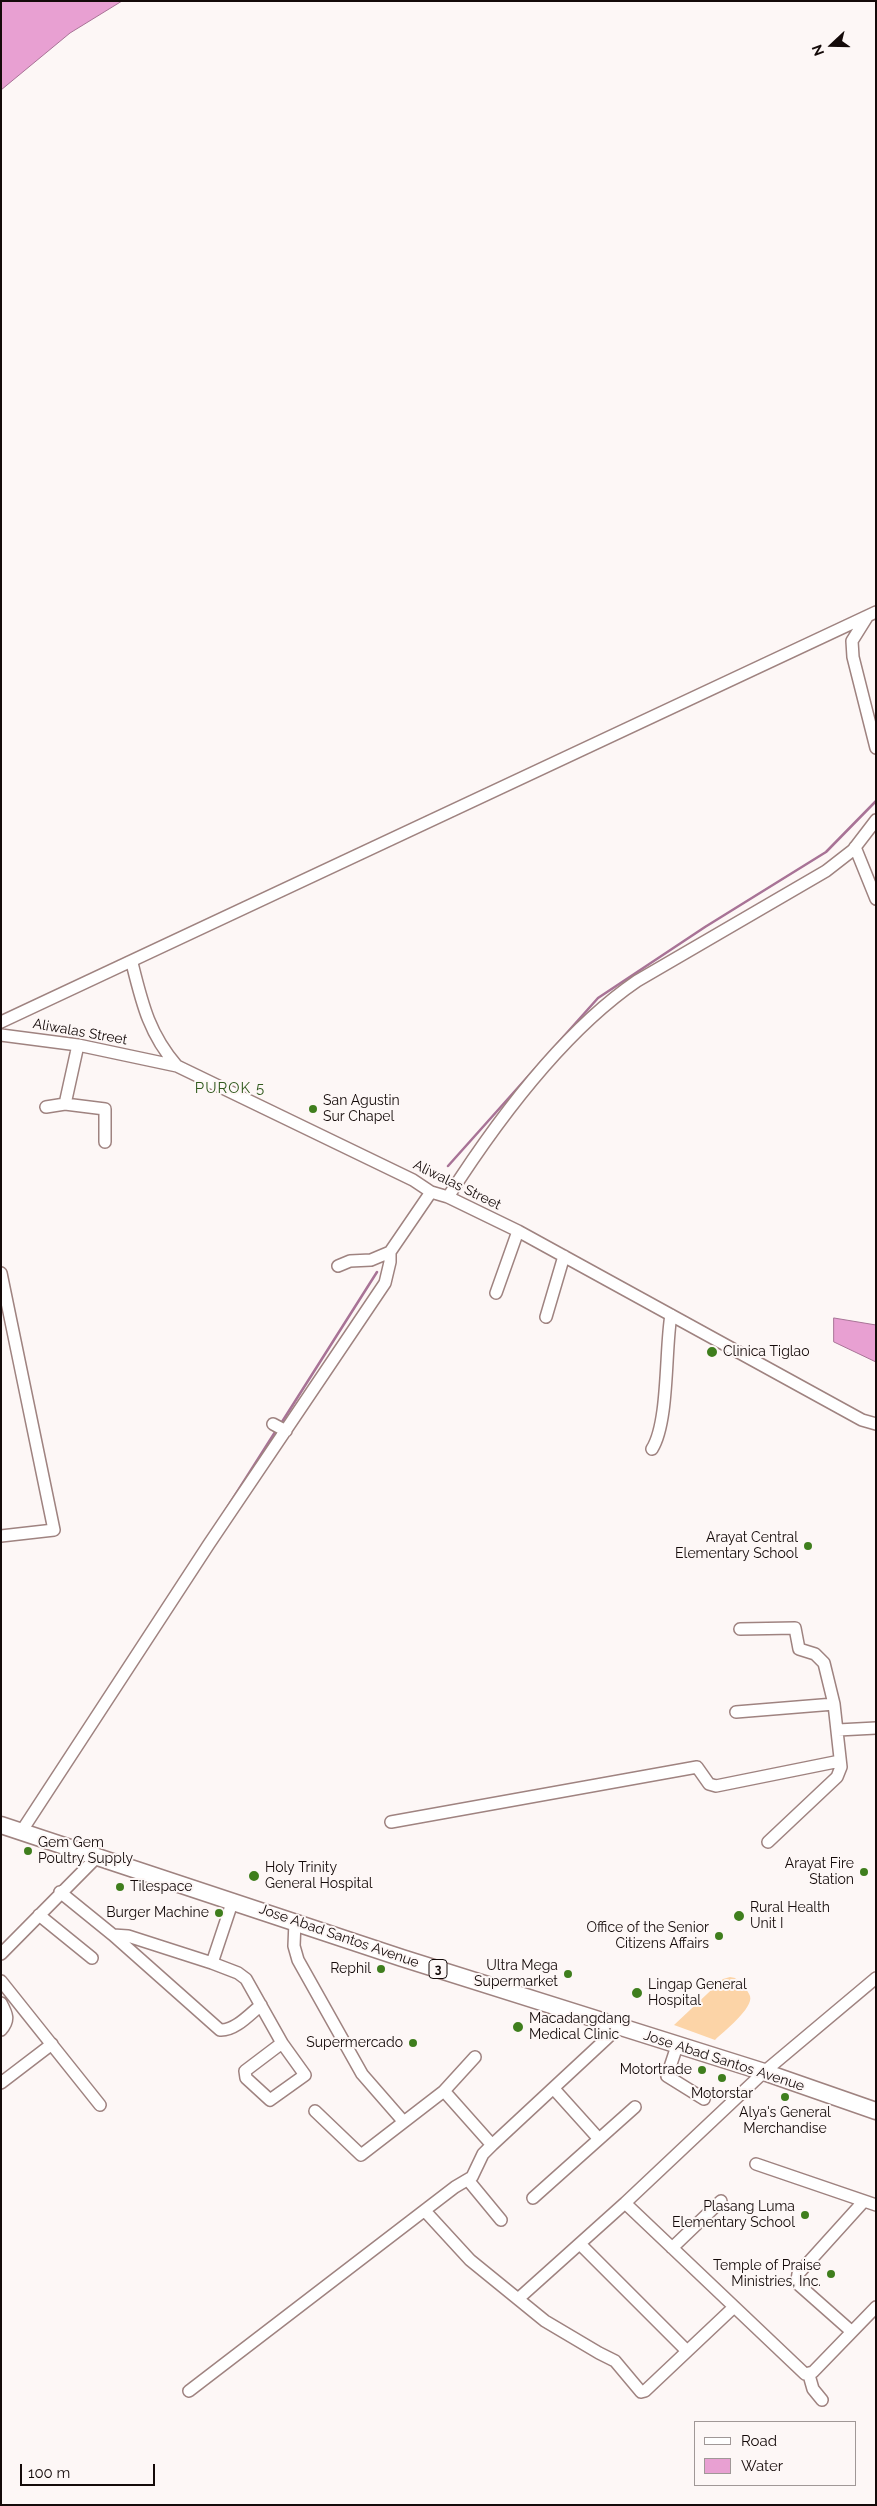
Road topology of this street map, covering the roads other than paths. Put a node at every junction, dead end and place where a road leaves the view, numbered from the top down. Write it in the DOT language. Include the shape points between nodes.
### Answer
graph roads {
  1 [pos="872,614"];
  2 [pos="876,748"];
  3 [pos="876,820"];
  4 [pos="855,847"];
  5 [pos="876,899"];
  6 [pos="132,963"];
  7 [pos="1,1022"];
  8 [pos="1,1035"];
  9 [pos="78,1045"];
  10 [pos="176,1066"];
  11 [pos="65,1104"];
  12 [pos="46,1107"];
  13 [pos="105,1142"];
  14 [pos="431,1192"];
  15 [pos="448,1197"];
  16 [pos="518,1231"];
  17 [pos="390,1252"];
  18 [pos="564,1256"];
  19 [pos="338,1266"];
  20 [pos="1,1273"];
  21 [pos="496,1293"];
  22 [pos="4,1298"];
  23 [pos="671,1315"];
  24 [pos="546,1317"];
  25 [pos="876,1424"];
  26 [pos="652,1448"];
  27 [pos="1,1536"];
  28 [pos="740,1629"];
  29 [pos="834,1704"];
  30 [pos="736,1712"];
  31 [pos="876,1728"];
  32 [pos="838,1730"];
  33 [pos="840,1761"];
  34 [pos="391,1822"];
  35 [pos="1,1825"];
  36 [pos="21,1832"];
  37 [pos="768,1842"];
  38 [pos="96,1858"];
  39 [pos="60,1892"];
  40 [pos="233,1900"];
  41 [pos="39,1915"];
  42 [pos="295,1921"];
  43 [pos="113,1934"];
  44 [pos="1,1954"];
  45 [pos="92,1958"];
  46 [pos="212,1963"];
  47 [pos="876,1978"];
  48 [pos="1,1980"];
  49 [pos="1,2003"];
  50 [pos="261,2005"];
  51 [pos="619,2027"];
  52 [pos="1,2030"];
  53 [pos="282,2043"];
  54 [pos="52,2044"];
  55 [pos="677,2046"];
  56 [pos="475,2057"];
  57 [pos="764,2072"];
  58 [pos="1,2083"];
  59 [pos="554,2089"];
  60 [pos="444,2091"];
  61 [pos="704,2099"];
  62 [pos="100,2105"];
  63 [pos="635,2107"];
  64 [pos="315,2111"];
  65 [pos="876,2112"];
  66 [pos="403,2121"];
  67 [pos="600,2139"];
  68 [pos="492,2145"];
  69 [pos="756,2164"];
  70 [pos="468,2180"];
  71 [pos="533,2198"];
  72 [pos="722,2201"];
  73 [pos="864,2201"];
  74 [pos="626,2203"];
  75 [pos="876,2205"];
  76 [pos="426,2211"];
  77 [pos="500,2220"];
  78 [pos="580,2244"];
  79 [pos="672,2248"];
  80 [pos="518,2299"];
  81 [pos="734,2307"];
  82 [pos="876,2307"];
  83 [pos="851,2331"];
  84 [pos="687,2351"];
  85 [pos="809,2374"];
  86 [pos="188,2391"];
  87 [pos="822,2400"];
  1 -- 2 [label="street" via="852,641 858,682"];
  1 -- 6 [label="street" via="603,738"];
  3 -- 4 [label="street"];
  4 -- 5 [label="street"];
  4 -- 15 [label="street" via="826,871 637,981 610,1001 532,1083 470,1162"];
  6 -- 7 [label="street"];
  6 -- 10 [label="street" via="153,1032 160,1048"];
  8 -- 9 [label="street, Aliwalas Street"];
  9 -- 10 [label="street, Aliwalas Street"];
  9 -- 11 [label="street"];
  10 -- 14 [label="street, Aliwalas Street" via="413,1180"];
  11 -- 12 [label="street"];
  11 -- 13 [label="street" via="105,1109"];
  14 -- 15 [label="street, Aliwalas Street"];
  14 -- 17 [label="street"];
  15 -- 16 [label="street, Aliwalas Street"];
  16 -- 18 [label="street, Aliwalas Street"];
  16 -- 21 [label="street"];
  17 -- 19 [label="street" via="371,1260 350,1261"];
  17 -- 36 [label="street" via="385,1283 281,1428"];
  18 -- 23 [label="street, Aliwalas Street"];
  18 -- 24 [label="street"];
  20 -- 22 [label="street"];
  22 -- 27 [label="street" via="54,1530"];
  23 -- 25 [label="street, Aliwalas Street" via="862,1420"];
  23 -- 26 [label="street" via="665,1389 658,1436"];
  28 -- 29 [label="street" via="795,1628 799,1649 815,1654 824,1663"];
  29 -- 30 [label="street"];
  29 -- 32 [label="street"];
  31 -- 32 [label="street"];
  32 -- 33 [label="street"];
  33 -- 34 [label="street" via="716,1786 709,1784 697,1767"];
  33 -- 37 [label="street" via="838,1777"];
  35 -- 36 [label="highway, Jose Abad Santos Avenue / 3"];
  36 -- 38 [label="highway, Jose Abad Santos Avenue / 3"];
  38 -- 39 [label="street"];
  38 -- 40 [label="highway, Jose Abad Santos Avenue / 3"];
  39 -- 41 [label="street"];
  39 -- 43 [label="street"];
  40 -- 42 [label="highway, Jose Abad Santos Avenue / 3"];
  40 -- 46 [label="street"];
  41 -- 44 [label="street"];
  41 -- 45 [label="street"];
  42 -- 51 [label="highway, Jose Abad Santos Avenue / 3"];
  42 -- 66 [label="street" via="294,1946 298,1960 362,2074"];
  43 -- 46 [label="street"];
  43 -- 50 [label="street" via="220,2030 234,2026"];
  46 -- 50 [label="street" via="246,1979"];
  47 -- 57 [label="street"];
  48 -- 54 [label="street"];
  49 -- 52 [label="street" via="8,2017"];
  50 -- 53 [label="street"];
  51 -- 55 [label="highway, Jose Abad Santos Avenue / 3"];
  51 -- 59 [label="street"];
  53 -- 53 [label="street" via="245,2071 246,2078 270,2100 305,2072"];
  54 -- 58 [label="street"];
  54 -- 62 [label="street"];
  55 -- 57 [label="highway, Jose Abad Santos Avenue / 3"];
  55 -- 61 [label="street" via="666,2076"];
  56 -- 60 [label="street"];
  57 -- 65 [label="highway, Jose Abad Santos Avenue / 3"];
  57 -- 74 [label="street"];
  59 -- 67 [label="street"];
  59 -- 68 [label="street"];
  60 -- 66 [label="street"];
  60 -- 68 [label="street"];
  63 -- 67 [label="street"];
  64 -- 66 [label="street" via="361,2154"];
  67 -- 71 [label="street"];
  68 -- 70 [label="street"];
  69 -- 73 [label="street"];
  70 -- 76 [label="street"];
  70 -- 77 [label="street"];
  72 -- 79 [label="street"];
  73 -- 75 [label="street"];
  73 -- 83 [label="street" via="798,2274 797,2280"];
  74 -- 78 [label="street"];
  74 -- 79 [label="street"];
  76 -- 80 [label="street" via="460,2251"];
  76 -- 86 [label="street"];
  78 -- 80 [label="street"];
  78 -- 84 [label="street"];
  79 -- 81 [label="street"];
  80 -- 84 [label="street" via="545,2321 608,2356 641,2392"];
  81 -- 84 [label="street"];
  81 -- 85 [label="street" via="805,2374"];
  82 -- 83 [label="street"];
  83 -- 85 [label="street"];
  85 -- 87 [label="street" via="813,2388"];
}
